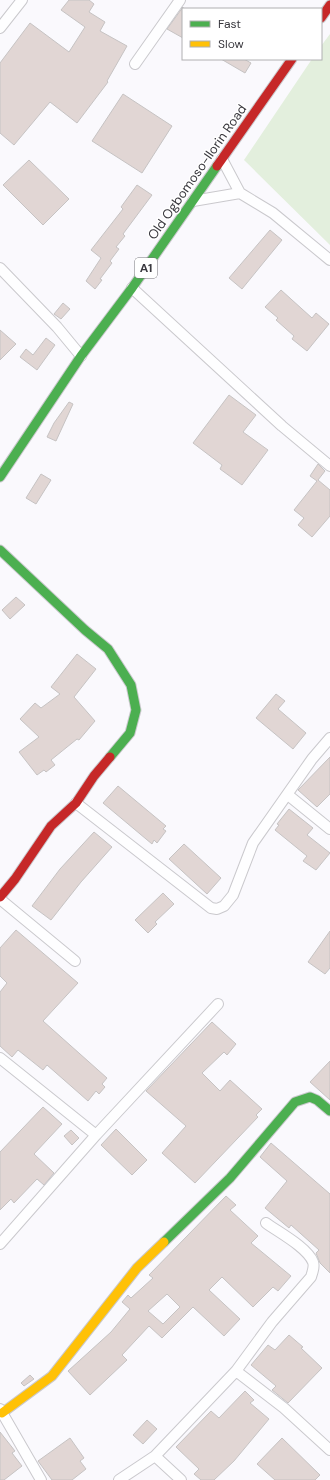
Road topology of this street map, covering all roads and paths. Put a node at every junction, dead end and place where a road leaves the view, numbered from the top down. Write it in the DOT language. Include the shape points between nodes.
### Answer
graph roads {
  1 [pos="22,0"];
  2 [pos="180,0"];
  3 [pos="330,5"];
  4 [pos="322,17"];
  5 [pos="0,28"];
  6 [pos="291,60"];
  7 [pos="135,64"];
  8 [pos="222,159"];
  9 [pos="240,193"];
  10 [pos="193,201"];
  11 [pos="330,260"];
  12 [pos="0,268"];
  13 [pos="132,288"];
  14 [pos="81,356"];
  15 [pos="330,466"];
  16 [pos="0,477"];
  17 [pos="0,550"];
  18 [pos="330,738"];
  19 [pos="288,795"];
  20 [pos="76,803"];
  21 [pos="330,829"];
  22 [pos="0,898"];
  23 [pos="75,961"];
  24 [pos="218,1004"];
  25 [pos="0,1058"];
  26 [pos="330,1111"];
  27 [pos="96,1135"];
  28 [pos="266,1223"];
  29 [pos="0,1244"];
  30 [pos="236,1371"];
  31 [pos="1,1411"];
  32 [pos="330,1450"];
  33 [pos="155,1456"];
  34 [pos="41,1480"];
  35 [pos="119,1480"];
  36 [pos="181,1480"];
  1 -- 5 [label="street"];
  2 -- 7 [label="street"];
  3 -- 4 [label="main road"];
  6 -- 8 [label="main road, Old Ogbomoso-Ilorin Road / A1"];
  8 -- 9 [label="street"];
  8 -- 10 [label="main road, Old Ogbomoso-Ilorin Road / A1"];
  9 -- 10 [label="street"];
  9 -- 11 [label="street" via="273,213"];
  10 -- 13 [label="main road, Old Ogbomoso-Ilorin Road / A1"];
  12 -- 14 [label="street"];
  13 -- 14 [label="main road, Old Ogbomoso-Ilorin Road / A1"];
  13 -- 15 [label="street" via="282,426"];
  14 -- 16 [label="main road, Old Ogbomoso-Ilorin Road / A1"];
  17 -- 20 [label="main road" via="108,649 131,685 136,710 130,733 94,776"];
  18 -- 19 [label="street"];
  19 -- 20 [label="street" via="253,843 233,895 224,906 217,909 211,908"];
  19 -- 21 [label="street"];
  20 -- 22 [label="main road" via="51,826"];
  22 -- 23 [label="street"];
  24 -- 27 [label="street"];
  25 -- 27 [label="street"];
  26 -- 31 [label="main road" via="314,1098 303,1096 295,1102 230,1178 137,1268 52,1376"];
  27 -- 29 [label="street"];
  28 -- 30 [label="street" via="306,1253 314,1268 311,1277 272,1322"];
  30 -- 32 [label="street" via="284,1408"];
  30 -- 33 [label="street"];
  31 -- 34 [label="street"];
  33 -- 35 [label="street"];
  33 -- 36 [label="street"];
}
